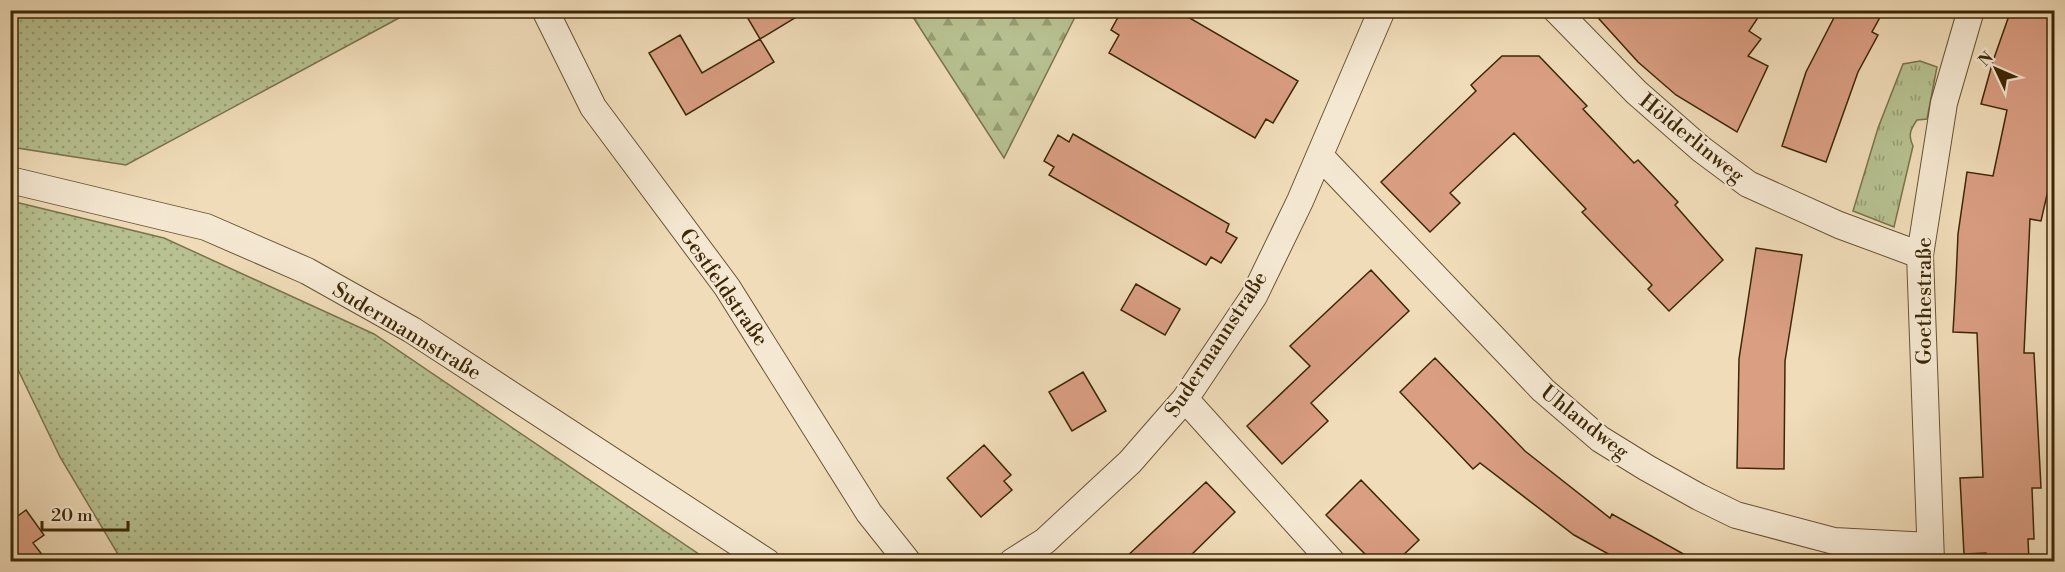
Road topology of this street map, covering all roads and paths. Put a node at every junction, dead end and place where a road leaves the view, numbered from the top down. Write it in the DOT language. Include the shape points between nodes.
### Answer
graph roads {
  1 [pos="545,10"];
  2 [pos="1382,10"];
  3 [pos="1556,10"];
  4 [pos="1971,10"];
  5 [pos="1320,156"];
  6 [pos="10,180"];
  7 [pos="1920,255"];
  8 [pos="1185,399"];
  9 [pos="1931,554"];
  10 [pos="767,561"];
  11 [pos="908,561"];
  12 [pos="1012,561"];
  13 [pos="1332,561"];
  1 -- 11 [label="street, Gestfeldstraße" via="593,107 727,287 869,513"];
  2 -- 5 [label="street, Sudermannstraße"];
  3 -- 7 [label="street, Hölderlinweg" via="1636,92 1748,184 1839,225"];
  4 -- 7 [label="street, Goethestraße" via="1944,104"];
  5 -- 8 [label="street, Sudermannstraße" via="1254,296"];
  5 -- 9 [label="street, Uhlandweg" via="1543,390 1600,439 1699,498 1736,515 1834,541"];
  6 -- 10 [label="street, Sudermannstraße" via="206,227 307,271 412,330"];
  7 -- 9 [label="street, Goethestraße"];
  8 -- 12 [label="street, Sudermannstraße" via="1113,478 1045,541"];
  8 -- 13 [label="street"];
}
